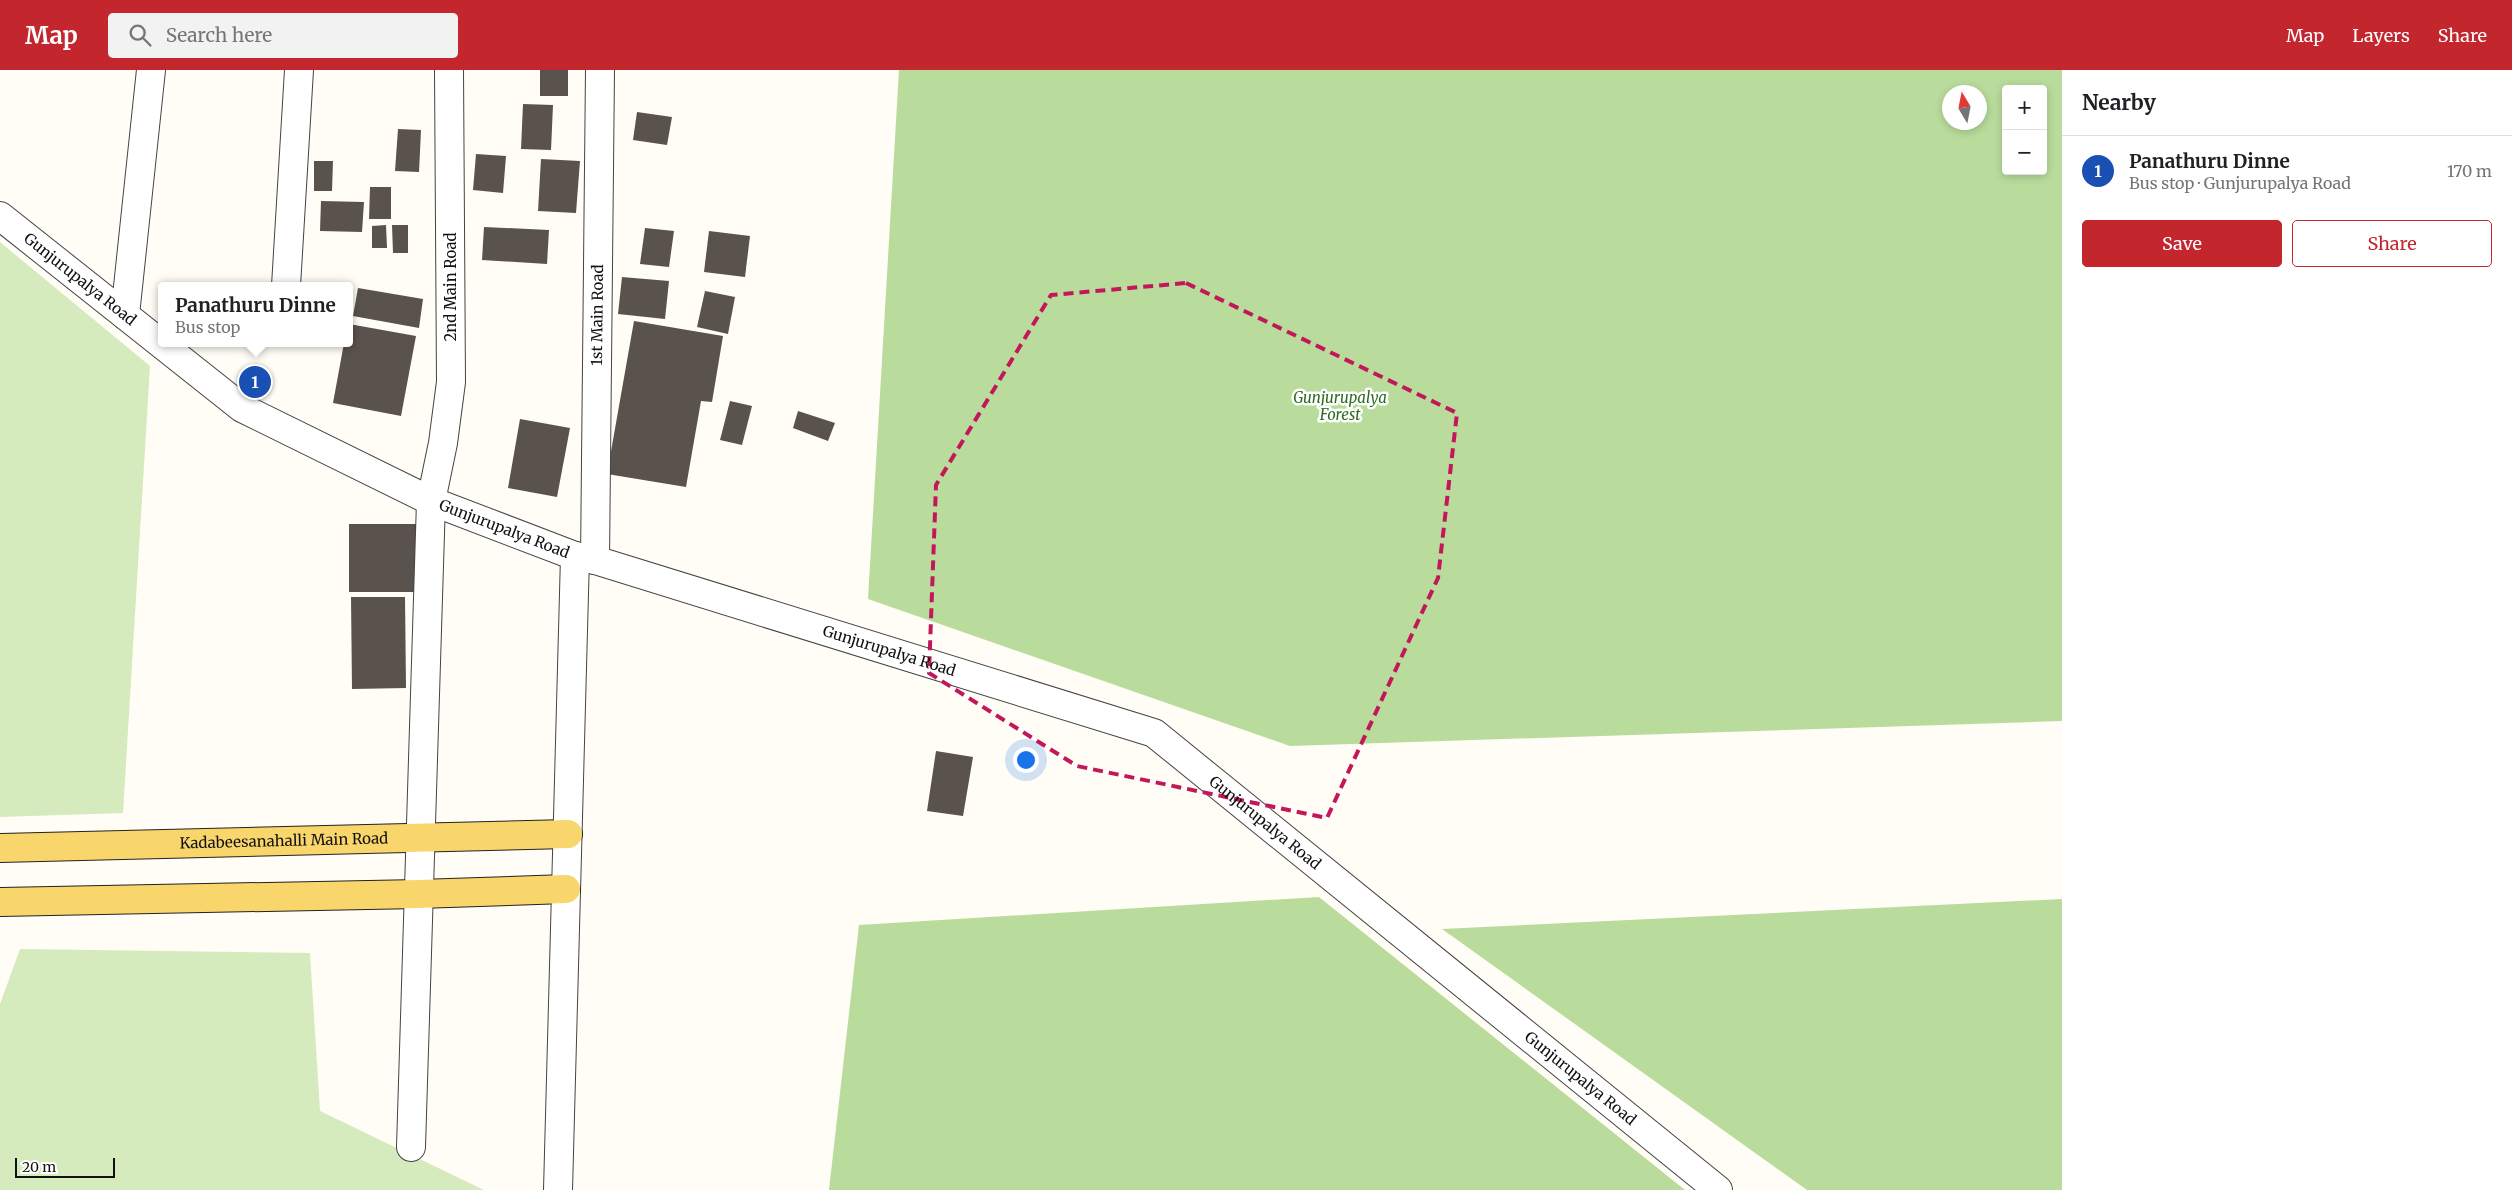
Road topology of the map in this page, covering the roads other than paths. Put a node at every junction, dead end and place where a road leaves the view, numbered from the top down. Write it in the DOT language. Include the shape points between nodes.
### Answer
graph roads {
  1 [pos="151,70"];
  2 [pos="299,70"];
  3 [pos="449,70"];
  4 [pos="600,70"];
  5 [pos="0,216"];
  6 [pos="286,282"];
  7 [pos="125,316"];
  8 [pos="158,342"];
  9 [pos="164,347"];
  10 [pos="431,501"];
  11 [pos="586,558"];
  12 [pos="568,834"];
  13 [pos="420,839"];
  14 [pos="0,848"];
  15 [pos="566,889"];
  16 [pos="419,894"];
  17 [pos="0,902"];
  18 [pos="411,1147"];
  19 [pos="558,1190"];
  20 [pos="1718,1190"];
  1 -- 7 [label="street"];
  2 -- 6 [label="street"];
  3 -- 10 [label="street, 2nd Main Road" via="451,382"];
  4 -- 11 [label="street, 1st Main Road"];
  5 -- 7 [label="street, Gunjurupalya Road"];
  7 -- 8 [label="street, Gunjurupalya Road"];
  9 -- 10 [label="street, Gunjurupalya Road" via="242,408"];
  10 -- 11 [label="street, Gunjurupalya Road"];
  10 -- 13 [label="street, 2nd Main Road"];
  11 -- 12 [label="street, 1st Main Road"];
  11 -- 20 [label="street, Gunjurupalya Road" via="1154,733"];
  12 -- 13 [label="main road, Kadabeesanahalli Main Road"];
  12 -- 15 [label="street, 1st Main Road"];
  13 -- 14 [label="main road, Kadabeesanahalli Main Road"];
  13 -- 16 [label="street, 2nd Main Road"];
  15 -- 16 [label="main road"];
  15 -- 19 [label="street, 1st Main Road"];
  16 -- 17 [label="main road"];
  16 -- 18 [label="street, 2nd Main Road"];
}
